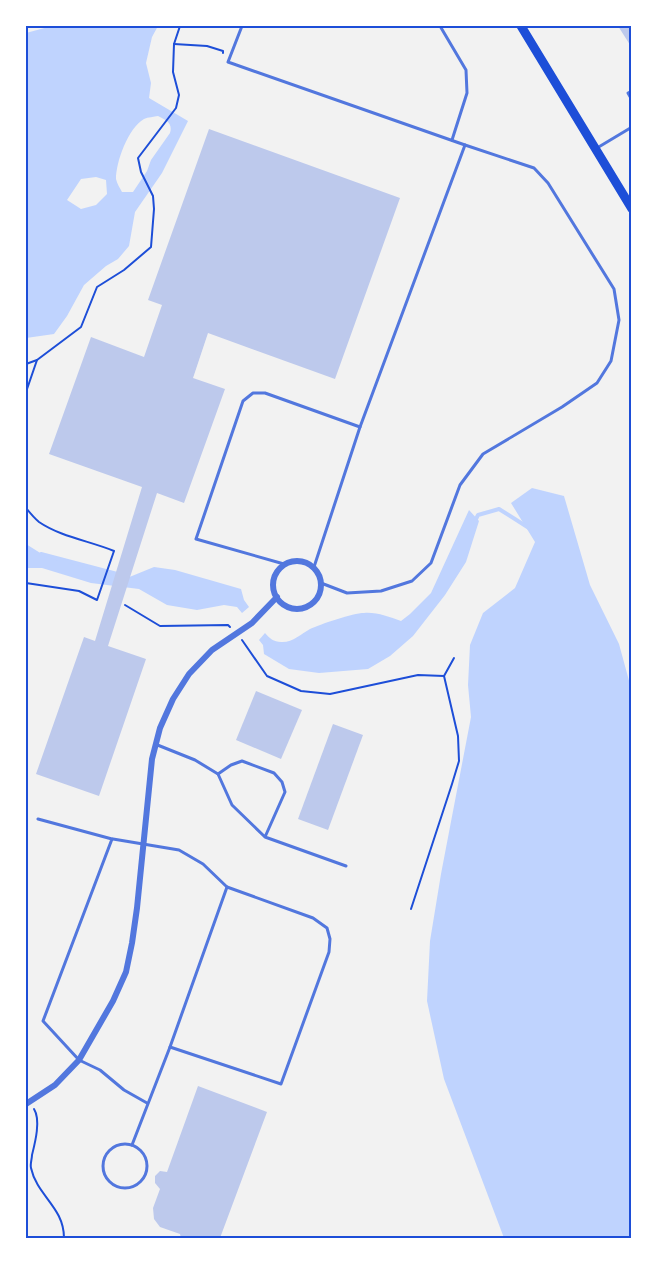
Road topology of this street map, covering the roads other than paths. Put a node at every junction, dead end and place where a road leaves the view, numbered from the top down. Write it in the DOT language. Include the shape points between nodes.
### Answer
graph roads {
  1 [pos="242,26"];
  2 [pos="440,26"];
  3 [pos="521,26"];
  4 [pos="632,91"];
  5 [pos="632,100"];
  6 [pos="632,127"];
  7 [pos="452,140"];
  8 [pos="465,145"];
  9 [pos="595,149"];
  10 [pos="632,209"];
  11 [pos="360,427"];
  12 [pos="284,564"];
  13 [pos="314,567"];
  14 [pos="321,583"];
  15 [pos="277,597"];
  16 [pos="155,744"];
  17 [pos="218,774"];
  18 [pos="38,819"];
  19 [pos="265,837"];
  20 [pos="112,839"];
  21 [pos="143,843"];
  22 [pos="346,866"];
  23 [pos="227,887"];
  24 [pos="170,1047"];
  25 [pos="79,1060"];
  26 [pos="27,1103"];
  27 [pos="147,1103"];
  28 [pos="132,1145"];
  1 -- 7 [label="lane" via="228,62"];
  2 -- 7 [label="lane" via="466,70 467,93"];
  3 -- 9 [label="main road"];
  4 -- 5 [label="lane" via="628,93"];
  6 -- 9 [label="lane"];
  7 -- 8 [label="lane"];
  8 -- 11 [label="lane"];
  8 -- 14 [label="lane" via="534,168 548,183 614,289 619,320 611,360 597,383 483,454 460,485 430,562 412,581 381,591 347,593"];
  9 -- 10 [label="main road"];
  11 -- 12 [label="lane" via="264,393 253,393 243,401 196,539"];
  11 -- 13 [label="lane"];
  12 -- 13 [label="street" via="298,560"];
  12 -- 15 [label="street" via="274,577"];
  13 -- 14 [label="street"];
  14 -- 15 [label="street" via="317,599 306,607 289,608"];
  15 -- 16 [label="street" via="252,623 212,650 189,674 173,699"];
  16 -- 17 [label="lane"];
  16 -- 21 [label="street"];
  17 -- 19 [label="lane" via="232,805"];
  17 -- 19 [label="lane" via="242,761 274,773 282,782 285,792"];
  18 -- 20 [label="lane"];
  19 -- 22 [label="lane"];
  20 -- 21 [label="lane"];
  20 -- 25 [label="lane" via="43,1021"];
  21 -- 23 [label="lane" via="180,850 203,864"];
  21 -- 25 [label="street" via="126,972"];
  23 -- 24 [label="lane"];
  23 -- 24 [label="lane" via="313,918 327,927 329,952 281,1084"];
  24 -- 27 [label="lane"];
  25 -- 26 [label="street" via="55,1084"];
  25 -- 27 [label="lane"];
  27 -- 28 [label="lane"];
  28 -- 28 [label="lane" via="117,1145 107,1153 104,1171 114,1184 134,1185 146,1172 145,1157"];
}
